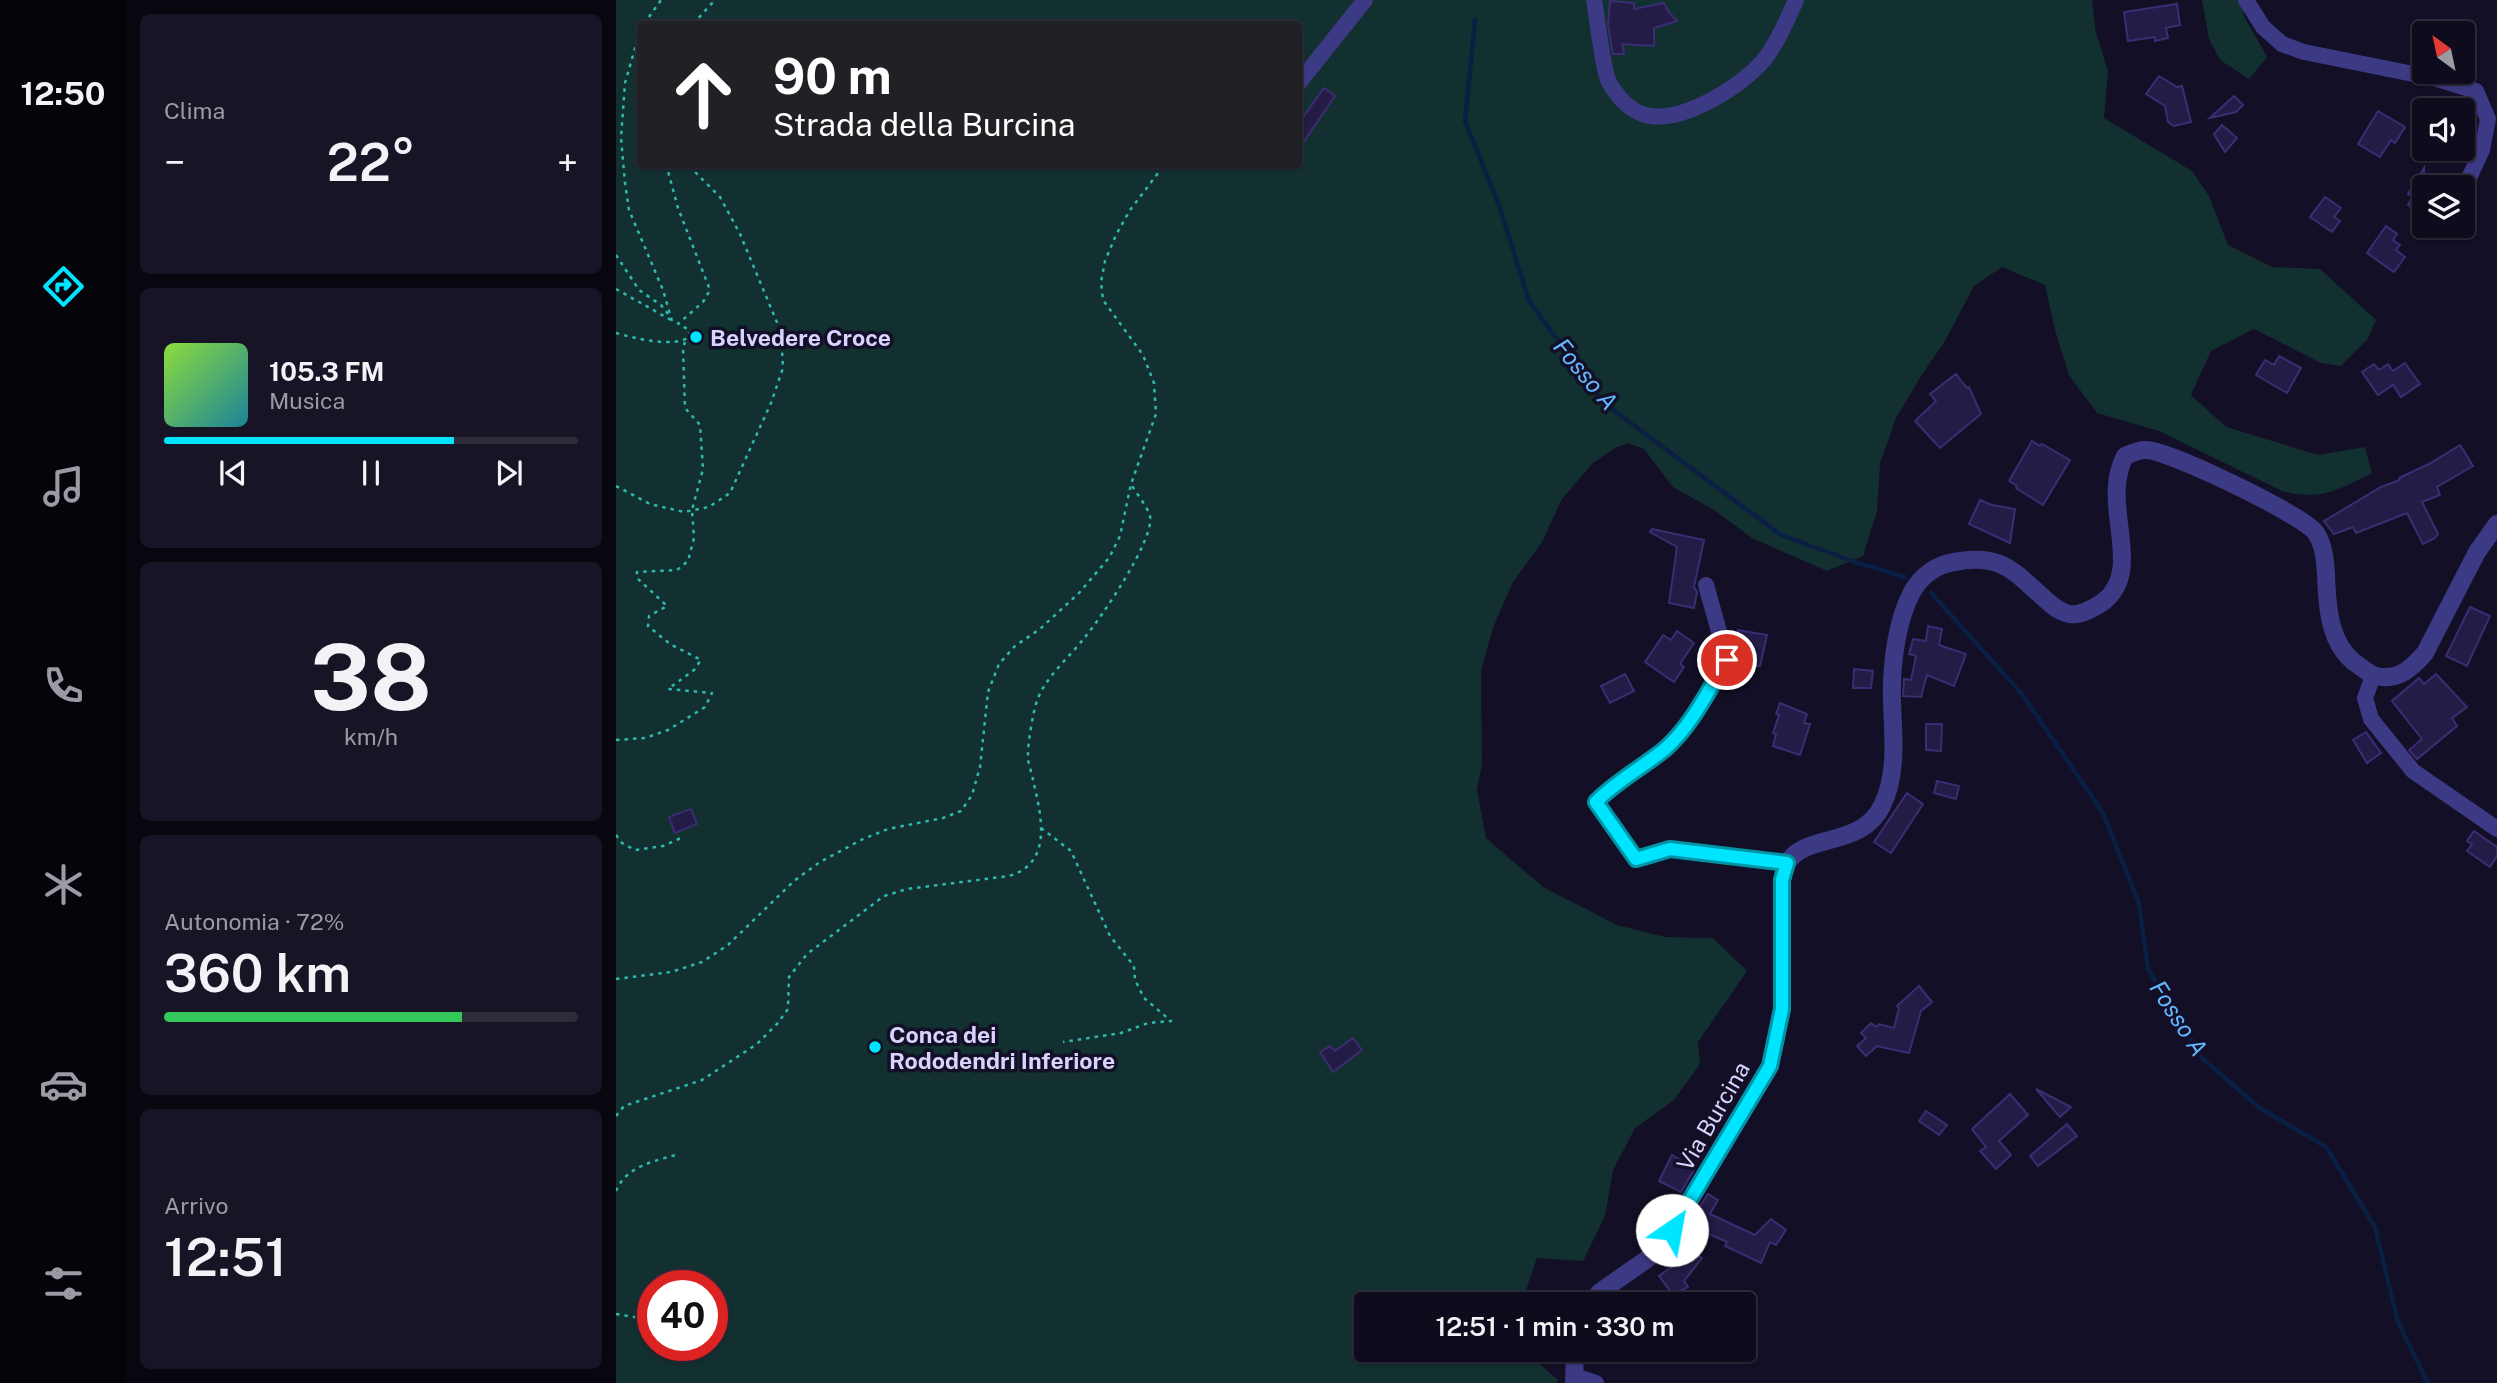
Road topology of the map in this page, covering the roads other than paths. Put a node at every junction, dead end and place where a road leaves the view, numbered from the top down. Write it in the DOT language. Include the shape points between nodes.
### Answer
graph roads {
  1 [pos="1365,0"];
  2 [pos="1594,0"];
  3 [pos="1796,0"];
  4 [pos="2246,0"];
  5 [pos="1302,79"];
  6 [pos="2470,175"];
  7 [pos="2497,524"];
  8 [pos="1706,585"];
  9 [pos="2373,676"];
  10 [pos="2497,829"];
  11 [pos="1787,863"];
  12 [pos="1600,1292"];
  13 [pos="1575,1362"];
  14 [pos="1574,1382"];
  15 [pos="1596,1383"];
  1 -- 5 [label="street"];
  2 -- 3 [label="street" via="1608,82 1626,106 1649,116 1673,116 1741,82 1764,60"];
  4 -- 6 [label="street" via="2282,44 2476,91 2488,119 2482,150"];
  7 -- 9 [label="street" via="2477,552 2425,653 2395,678"];
  8 -- 11 [label="street" via="1727,660 1685,729 1596,802 1636,859 1670,849"];
  9 -- 10 [label="street" via="2365,698 2371,719 2413,771"];
  9 -- 11 [label="street" via="2350,660 2338,644 2325,556 2316,533 2259,496 2166,455 2136,451 2125,456 2118,470 2122,570 2117,586 2104,601 2071,615 2057,609 2022,577 1985,559 1943,564 1912,591 1899,632 1890,788 1873,820 1848,836 1804,847"];
  11 -- 12 [label="street, Via Burcina" via="1782,880 1782,1009 1770,1066 1672,1230 1650,1256"];
  13 -- 14 [label="street"];
  14 -- 15 [label="street"];
}
